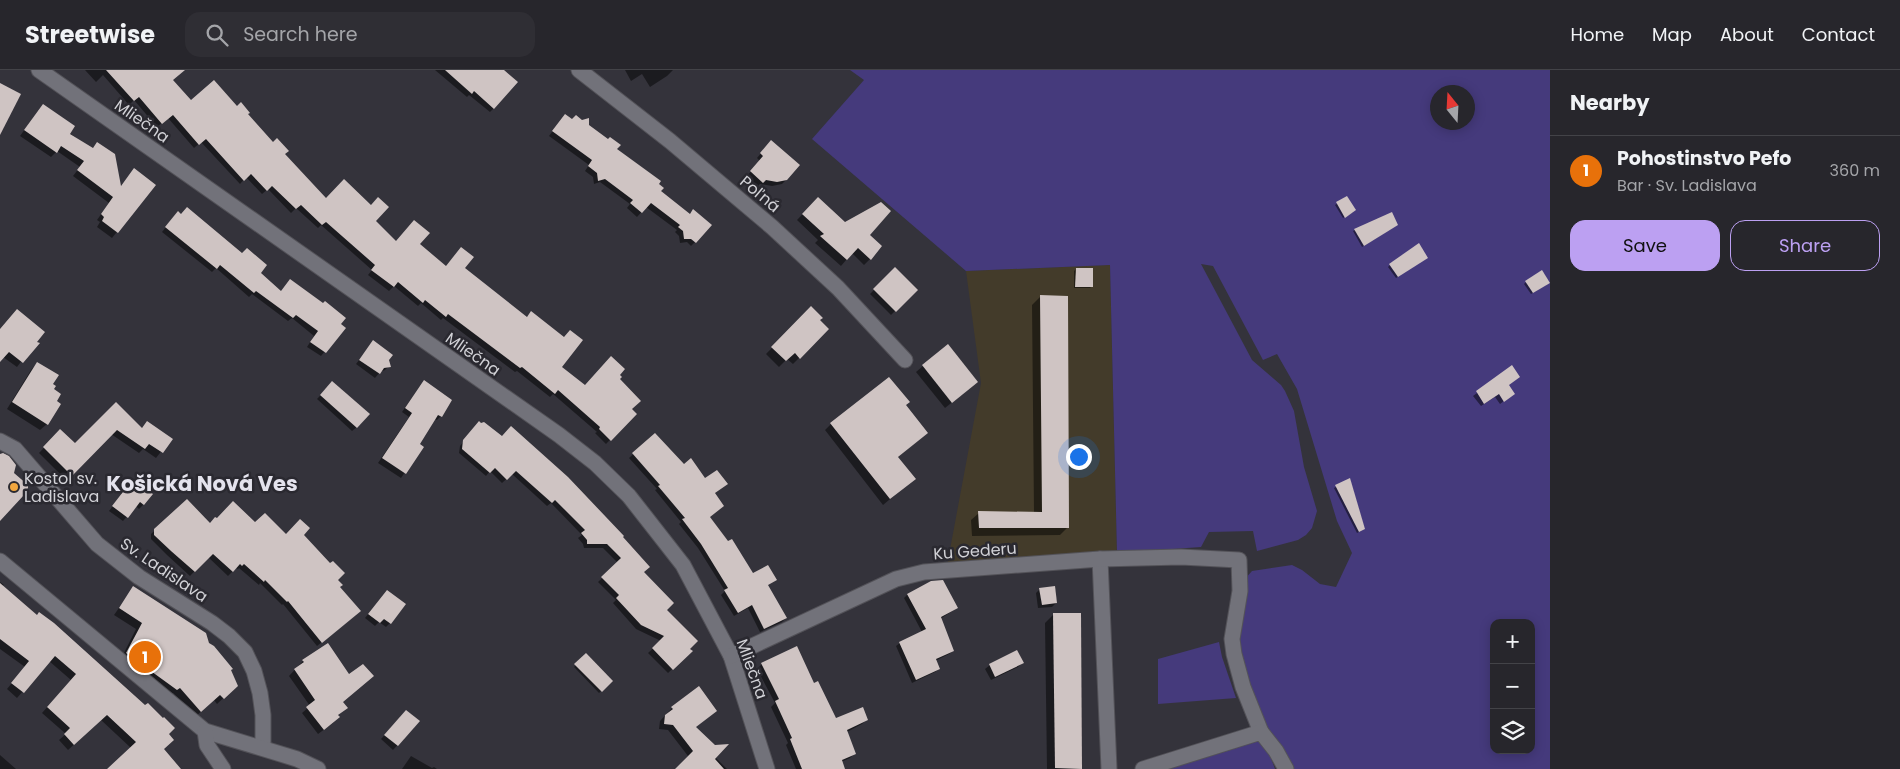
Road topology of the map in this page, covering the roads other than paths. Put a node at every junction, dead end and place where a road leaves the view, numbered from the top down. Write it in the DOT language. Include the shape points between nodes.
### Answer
graph roads {
  1 [pos="39,70"];
  2 [pos="579,70"];
  3 [pos="905,360"];
  4 [pos="0,441"];
  5 [pos="1100,559"];
  6 [pos="0,561"];
  7 [pos="732,656"];
  8 [pos="204,731"];
  9 [pos="1261,732"];
  10 [pos="263,748"];
  11 [pos="222,769"];
  12 [pos="318,769"];
  13 [pos="768,769"];
  14 [pos="1109,769"];
  15 [pos="1143,769"];
  16 [pos="1286,769"];
  1 -- 7 [label="street, Mliečna" via="595,463 629,496 683,565"];
  2 -- 3 [label="street, Poľná" via="772,227 838,288"];
  4 -- 10 [label="street, Sv. Ladislava" via="15,449 97,544 138,577 212,623 245,652 260,693"];
  5 -- 7 [label="street, Ku Gederu" via="924,572 896,579"];
  5 -- 9 [label="street, Ku Gederu" via="1181,557 1239,560 1240,591 1232,639 1243,687"];
  5 -- 14 [label="street"];
  6 -- 8 [label="street"];
  7 -- 13 [label="street, Mliečna"];
  8 -- 10 [label="street"];
  8 -- 11 [label="street" via="207,745"];
  9 -- 15 [label="street"];
  9 -- 16 [label="street"];
  10 -- 12 [label="street"];
}
